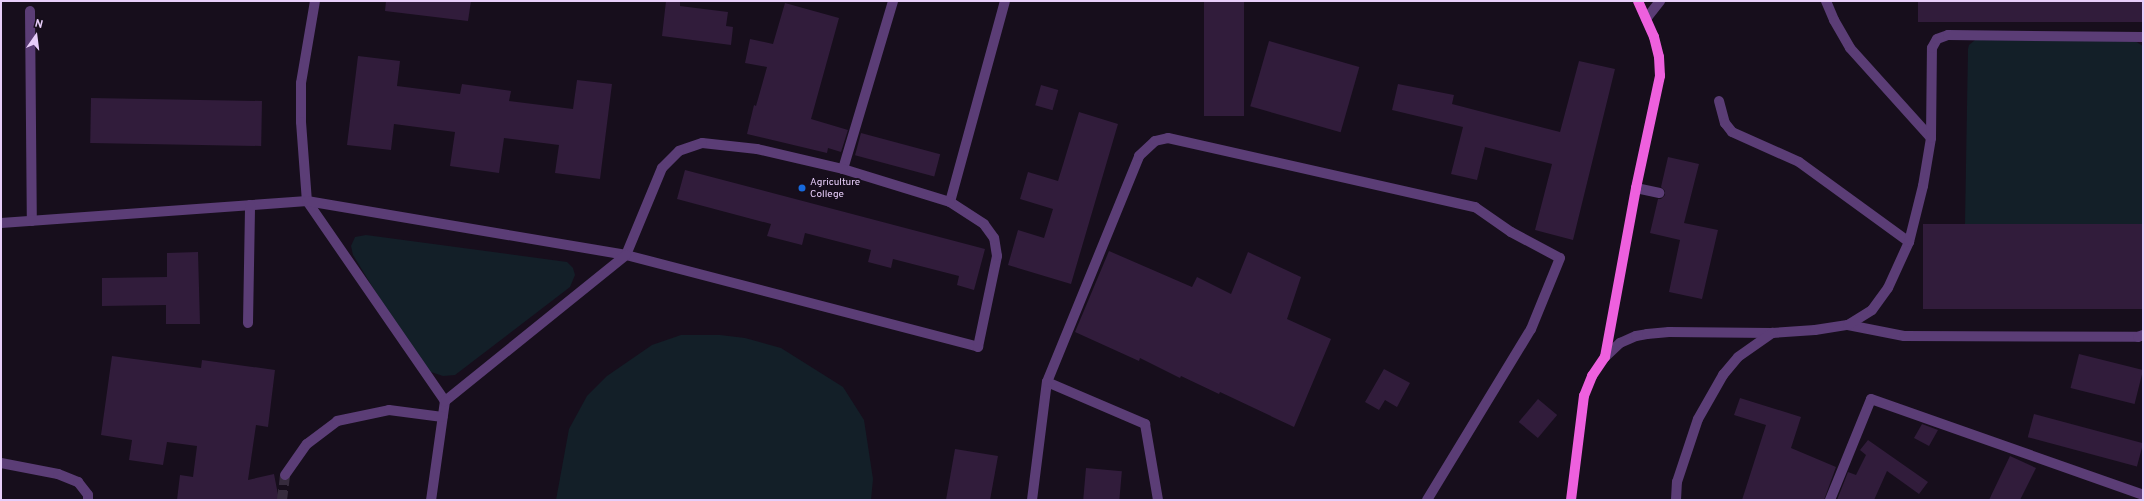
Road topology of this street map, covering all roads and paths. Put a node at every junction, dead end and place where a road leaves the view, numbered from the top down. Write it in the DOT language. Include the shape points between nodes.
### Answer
graph roads {
  1 [pos="315,1"];
  2 [pos="893,1"];
  3 [pos="1005,1"];
  4 [pos="1638,1"];
  5 [pos="1660,1"];
  6 [pos="1826,1"];
  7 [pos="30,11"];
  8 [pos="1646,19"];
  9 [pos="2143,37"];
  10 [pos="1720,101"];
  11 [pos="1931,138"];
  12 [pos="843,169"];
  13 [pos="1636,188"];
  14 [pos="1659,193"];
  15 [pos="307,201"];
  16 [pos="950,202"];
  17 [pos="250,205"];
  18 [pos="32,221"];
  19 [pos="1,223"];
  20 [pos="1909,242"];
  21 [pos="626,255"];
  22 [pos="248,323"];
  23 [pos="1848,325"];
  24 [pos="1772,333"];
  25 [pos="2143,335"];
  26 [pos="1604,357"];
  27 [pos="1047,382"];
  28 [pos="445,400"];
  29 [pos="443,417"];
  30 [pos="1,463"];
  31 [pos="285,475"];
  32 [pos="2143,496"];
  33 [pos="88,500"];
  34 [pos="431,500"];
  35 [pos="1032,500"];
  36 [pos="1158,500"];
  37 [pos="1427,500"];
  38 [pos="1571,500"];
  39 [pos="1676,500"];
  40 [pos="1830,500"];
  1 -- 15 [label="street" via="301,83"];
  2 -- 12 [label="street"];
  3 -- 16 [label="street"];
  4 -- 8 [label="main road"];
  5 -- 8 [label="street"];
  6 -- 11 [label="street" via="1850,48"];
  7 -- 18 [label="street"];
  8 -- 13 [label="main road" via="1658,50 1660,76"];
  9 -- 11 [label="street" via="1948,35 1937,39 1932,48"];
  10 -- 20 [label="street" via="1725,123 1732,132 1799,162"];
  11 -- 20 [label="street" via="1923,186"];
  12 -- 16 [label="street"];
  12 -- 21 [label="street" via="758,149 702,143 679,151 662,168"];
  13 -- 14 [label="street"];
  13 -- 26 [label="main road"];
  15 -- 17 [label="street"];
  15 -- 21 [label="street"];
  15 -- 28 [label="street"];
  16 -- 21 [label="street" via="984,224 994,238 997,256 978,347"];
  17 -- 18 [label="street"];
  17 -- 22 [label="street"];
  18 -- 19 [label="street"];
  20 -- 23 [label="street" via="1888,288 1872,310"];
  21 -- 28 [label="street"];
  23 -- 24 [label="street"];
  23 -- 25 [label="street" via="1904,336"];
  24 -- 26 [label="street" via="1647,334 1620,344"];
  24 -- 39 [label="street" via="1738,357 1723,375 1698,419 1677,482"];
  26 -- 38 [label="main road" via="1592,376 1584,396"];
  27 -- 35 [label="street"];
  27 -- 36 [label="street" via="1146,424"];
  27 -- 37 [label="street" via="1139,156 1155,141 1168,138 1475,207 1511,232 1560,258 1531,329"];
  28 -- 29 [label="street"];
  29 -- 31 [label="street" via="389,410 337,421 307,444"];
  29 -- 34 [label="street"];
  30 -- 33 [label="street" via="58,474 78,482 88,495"];
  32 -- 40 [label="street" via="1871,399"];
}
